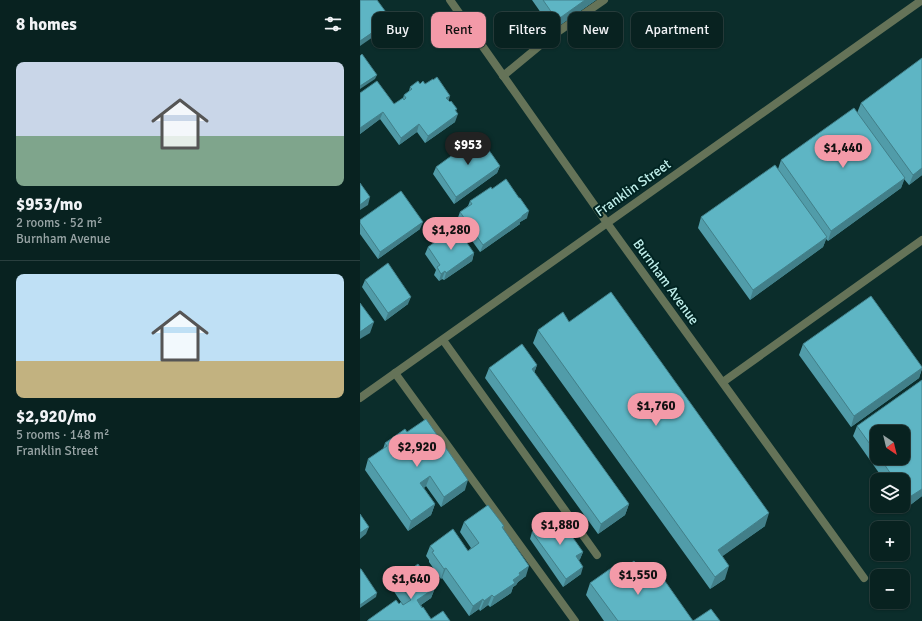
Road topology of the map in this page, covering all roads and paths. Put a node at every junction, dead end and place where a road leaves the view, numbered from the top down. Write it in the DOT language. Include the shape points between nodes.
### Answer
graph roads {
  1 [pos="450,0"];
  2 [pos="604,0"];
  3 [pos="922,0"];
  4 [pos="504,76"];
  5 [pos="607,223"];
  6 [pos="922,240"];
  7 [pos="442,340"];
  8 [pos="396,373"];
  9 [pos="723,382"];
  10 [pos="360,398"];
  11 [pos="597,555"];
  12 [pos="864,578"];
  13 [pos="575,621"];
  1 -- 4 [label="street, Burnham Avenue"];
  2 -- 4 [label="street" via="549,38"];
  3 -- 5 [label="street, Franklin Street"];
  4 -- 5 [label="street, Burnham Avenue"];
  5 -- 7 [label="street, Franklin Street"];
  5 -- 9 [label="street, Burnham Avenue"];
  6 -- 9 [label="street"];
  7 -- 8 [label="street, Franklin Street"];
  7 -- 11 [label="street"];
  8 -- 10 [label="street, Franklin Street"];
  8 -- 13 [label="street"];
  9 -- 12 [label="street, Burnham Avenue"];
}
